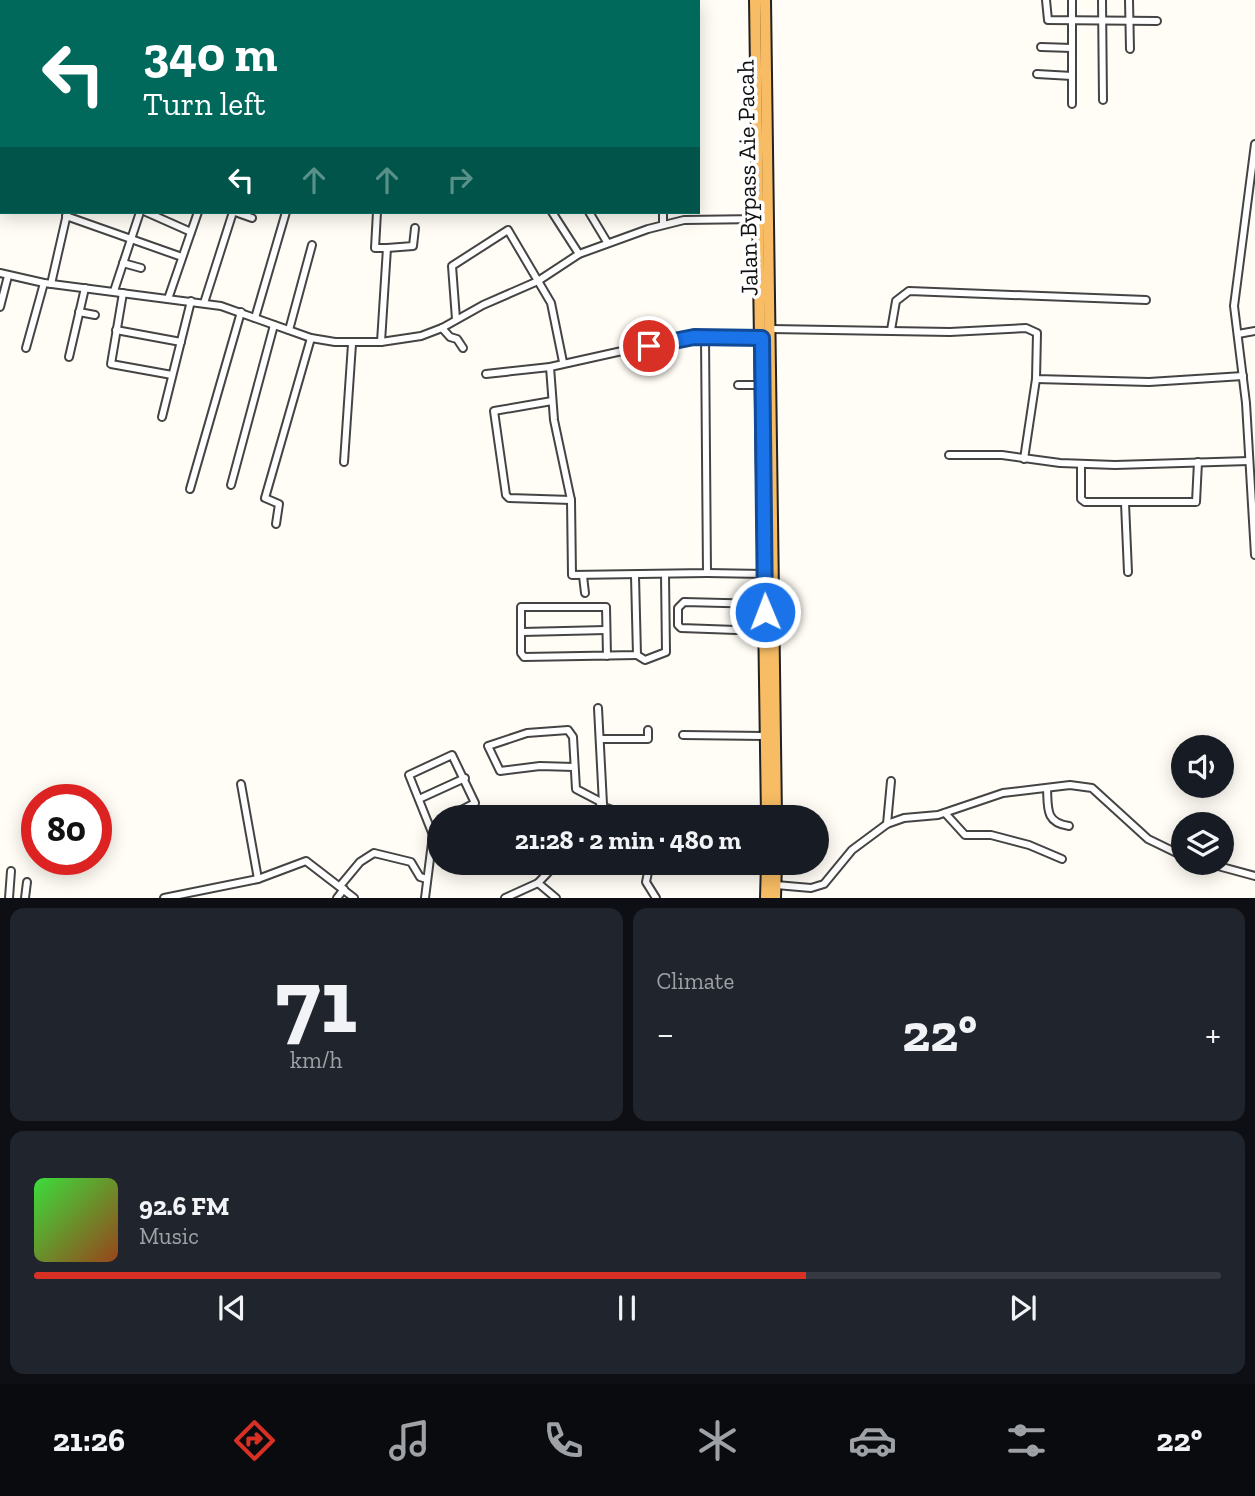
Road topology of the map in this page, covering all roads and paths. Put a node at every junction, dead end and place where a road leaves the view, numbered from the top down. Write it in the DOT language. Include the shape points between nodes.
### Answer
graph roads {
  1 [pos="755,0"];
  2 [pos="765,0"];
  3 [pos="1046,0"];
  4 [pos="1072,0"];
  5 [pos="1102,0"];
  6 [pos="1129,0"];
  7 [pos="1072,19"];
  8 [pos="1102,19"];
  9 [pos="1129,20"];
  10 [pos="1157,21"];
  11 [pos="1041,47"];
  12 [pos="1072,48"];
  13 [pos="1130,49"];
  14 [pos="1037,74"];
  15 [pos="1072,76"];
  16 [pos="1103,100"];
  17 [pos="1072,104"];
  18 [pos="1255,145"];
  19 [pos="1254,156"];
  20 [pos="1246,202"];
  21 [pos="1255,204"];
  22 [pos="67,214"];
  23 [pos="139,214"];
  24 [pos="150,214"];
  25 [pos="197,214"];
  26 [pos="233,214"];
  27 [pos="240,214"];
  28 [pos="285,214"];
  29 [pos="377,214"];
  30 [pos="553,214"];
  31 [pos="590,214"];
  32 [pos="663,214"];
  33 [pos="252,218"];
  34 [pos="760,219"];
  35 [pos="663,224"];
  36 [pos="415,228"];
  37 [pos="191,232"];
  38 [pos="131,239"];
  39 [pos="607,242"];
  40 [pos="312,246"];
  41 [pos="387,248"];
  42 [pos="579,254"];
  43 [pos="182,257"];
  44 [pos="123,262"];
  45 [pos="141,268"];
  46 [pos="0,273"];
  47 [pos="8,276"];
  48 [pos="538,281"];
  49 [pos="47,284"];
  50 [pos="85,288"];
  51 [pos="114,291"];
  52 [pos="122,293"];
  53 [pos="168,299"];
  54 [pos="1146,300"];
  55 [pos="191,302"];
  56 [pos="204,303"];
  57 [pos="0,307"];
  58 [pos="79,312"];
  59 [pos="241,312"];
  60 [pos="95,315"];
  61 [pos="255,318"];
  62 [pos="456,319"];
  63 [pos="274,325"];
  64 [pos="442,328"];
  65 [pos="116,330"];
  66 [pos="771,330"];
  67 [pos="891,330"];
  68 [pos="289,331"];
  69 [pos="1255,331"];
  70 [pos="1238,334"];
  71 [pos="705,337"];
  72 [pos="311,338"];
  73 [pos="762,338"];
  74 [pos="181,341"];
  75 [pos="381,342"];
  76 [pos="352,344"];
  77 [pos="26,348"];
  78 [pos="463,348"];
  79 [pos="69,357"];
  80 [pos="564,362"];
  81 [pos="550,367"];
  82 [pos="486,374"];
  83 [pos="173,375"];
  84 [pos="1243,376"];
  85 [pos="1036,379"];
  86 [pos="738,385"];
  87 [pos="763,385"];
  88 [pos="552,401"];
  89 [pos="1255,402"];
  90 [pos="1246,403"];
  91 [pos="767,412"];
  92 [pos="162,417"];
  93 [pos="949,455"];
  94 [pos="1251,458"];
  95 [pos="1024,459"];
  96 [pos="344,462"];
  97 [pos="1198,462"];
  98 [pos="1081,464"];
  99 [pos="231,485"];
  100 [pos="190,489"];
  101 [pos="571,500"];
  102 [pos="1125,503"];
  103 [pos="276,524"];
  104 [pos="1255,555"];
  105 [pos="1128,572"];
  106 [pos="707,573"];
  107 [pos="764,574"];
  108 [pos="665,575"];
  109 [pos="583,576"];
  110 [pos="635,576"];
  111 [pos="585,593"];
  112 [pos="751,604"];
  113 [pos="765,604"];
  114 [pos="606,631"];
  115 [pos="751,631"];
  116 [pos="765,631"];
  117 [pos="522,632"];
  118 [pos="637,655"];
  119 [pos="607,656"];
  120 [pos="598,708"];
  121 [pos="648,730"];
  122 [pos="683,735"];
  123 [pos="766,736"];
  124 [pos="600,739"];
  125 [pos="573,767"];
  126 [pos="464,778"];
  127 [pos="891,781"];
  128 [pos="241,784"];
  129 [pos="1046,788"];
  130 [pos="419,799"];
  131 [pos="471,805"];
  132 [pos="601,805"];
  133 [pos="602,805"];
  134 [pos="767,805"];
  135 [pos="774,805"];
  136 [pos="945,813"];
  137 [pos="427,818"];
  138 [pos="887,824"];
  139 [pos="1069,826"];
  140 [pos="1171,850"];
  141 [pos="1062,859"];
  142 [pos="1234,870"];
  143 [pos="11,871"];
  144 [pos="428,875"];
  145 [pos="545,875"];
  146 [pos="647,875"];
  147 [pos="767,875"];
  148 [pos="776,875"];
  149 [pos="1255,876"];
  150 [pos="258,879"];
  151 [pos="427,879"];
  152 [pos="27,882"];
  153 [pos="538,883"];
  154 [pos="776,886"];
  155 [pos="342,887"];
  156 [pos="527,894"];
  157 [pos="176,895"];
  158 [pos="9,898"];
  159 [pos="25,898"];
  160 [pos="164,898"];
  161 [pos="337,898"];
  162 [pos="354,898"];
  163 [pos="425,898"];
  164 [pos="505,898"];
  165 [pos="556,898"];
  166 [pos="656,898"];
  167 [pos="766,898"];
  168 [pos="775,898"];
  1 -- 34 [label="highway"];
  2 -- 66 [label="highway, Jalan Bypass Aie Pacah"];
  3 -- 7 [label="street" via="1048,20"];
  4 -- 7 [label="street"];
  5 -- 8 [label="street"];
  6 -- 9 [label="street"];
  7 -- 8 [label="street"];
  7 -- 12 [label="street"];
  8 -- 9 [label="street"];
  8 -- 16 [label="street"];
  9 -- 10 [label="street"];
  9 -- 13 [label="street"];
  11 -- 12 [label="street"];
  12 -- 15 [label="street"];
  14 -- 15 [label="street"];
  15 -- 17 [label="street"];
  18 -- 19 [label="street"];
  19 -- 20 [label="street"];
  20 -- 21 [label="street"];
  20 -- 70 [label="street" via="1234,282"];
  22 -- 38 [label="street"];
  22 -- 49 [label="street"];
  23 -- 38 [label="street"];
  24 -- 37 [label="street"];
  25 -- 37 [label="street"];
  26 -- 56 [label="street"];
  27 -- 33 [label="street"];
  28 -- 61 [label="street"];
  29 -- 41 [label="street" via="375,247"];
  30 -- 42 [label="street"];
  31 -- 39 [label="street"];
  32 -- 35 [label="street"];
  34 -- 35 [label="street"];
  34 -- 73 [label="highway"];
  35 -- 39 [label="street"];
  36 -- 41 [label="street" via="412,246"];
  37 -- 43 [label="street"];
  38 -- 43 [label="street"];
  38 -- 44 [label="street"];
  39 -- 42 [label="street"];
  40 -- 68 [label="street"];
  41 -- 75 [label="street"];
  42 -- 48 [label="street"];
  43 -- 53 [label="street"];
  44 -- 45 [label="street"];
  44 -- 51 [label="street"];
  46 -- 47 [label="street"];
  47 -- 49 [label="street"];
  47 -- 57 [label="street"];
  48 -- 62 [label="street"];
  48 -- 62 [label="street" via="506,230 452,266"];
  48 -- 80 [label="street" via="556,317"];
  49 -- 50 [label="street"];
  49 -- 77 [label="street"];
  50 -- 51 [label="street"];
  50 -- 58 [label="street"];
  51 -- 52 [label="street"];
  52 -- 53 [label="street"];
  52 -- 65 [label="street"];
  53 -- 55 [label="street"];
  54 -- 67 [label="street" via="909,292 896,301"];
  55 -- 56 [label="street"];
  55 -- 74 [label="street"];
  56 -- 59 [label="street"];
  58 -- 60 [label="street"];
  58 -- 79 [label="street"];
  59 -- 61 [label="street"];
  59 -- 100 [label="street"];
  61 -- 63 [label="street"];
  62 -- 64 [label="street"];
  63 -- 68 [label="street"];
  63 -- 99 [label="street"];
  64 -- 75 [label="street"];
  64 -- 78 [label="street"];
  65 -- 74 [label="street"];
  65 -- 83 [label="street" via="111,365"];
  66 -- 67 [label="street"];
  66 -- 91 [label="highway, Jalan Bypass Aie Pacah"];
  67 -- 85 [label="street" via="1034,330"];
  68 -- 72 [label="street"];
  69 -- 70 [label="street"];
  70 -- 84 [label="street"];
  71 -- 73 [label="street"];
  71 -- 80 [label="street"];
  71 -- 106 [label="street"];
  72 -- 76 [label="street"];
  72 -- 103 [label="street" via="265,498 279,504"];
  73 -- 87 [label="highway"];
  74 -- 83 [label="street"];
  75 -- 76 [label="street"];
  76 -- 96 [label="street"];
  80 -- 81 [label="street"];
  81 -- 82 [label="street"];
  81 -- 88 [label="street"];
  83 -- 92 [label="street"];
  84 -- 85 [label="street" via="1149,382"];
  84 -- 90 [label="street"];
  85 -- 95 [label="street"];
  86 -- 87 [label="street"];
  87 -- 91 [label="highway"];
  88 -- 101 [label="street"];
  88 -- 101 [label="street" via="494,411 506,495"];
  89 -- 90 [label="street"];
  90 -- 94 [label="street"];
  91 -- 107 [label="highway"];
  91 -- 135 [label="highway, Jalan Bypass Aie Pacah"];
  93 -- 95 [label="street"];
  94 -- 97 [label="street"];
  94 -- 104 [label="street"];
  95 -- 98 [label="street"];
  97 -- 98 [label="street"];
  97 -- 102 [label="street" via="1197,502"];
  98 -- 102 [label="street" via="1083,501"];
  101 -- 109 [label="street" via="570,573"];
  102 -- 105 [label="street"];
  106 -- 107 [label="street"];
  106 -- 108 [label="street"];
  107 -- 113 [label="highway"];
  108 -- 110 [label="street"];
  108 -- 118 [label="street" via="666,652 645,660"];
  109 -- 110 [label="street"];
  109 -- 111 [label="street"];
  110 -- 118 [label="street"];
  112 -- 113 [label="street"];
  112 -- 115 [label="street"];
  112 -- 115 [label="street" via="684,602 678,608 681,628"];
  113 -- 116 [label="highway"];
  114 -- 117 [label="street"];
  114 -- 117 [label="street" via="604,606 527,606 521,608"];
  114 -- 119 [label="street"];
  115 -- 116 [label="street"];
  116 -- 123 [label="highway"];
  117 -- 119 [label="street" via="524,657"];
  118 -- 119 [label="street"];
  120 -- 124 [label="street"];
  121 -- 124 [label="street" via="648,739"];
  122 -- 123 [label="street"];
  123 -- 134 [label="highway"];
  124 -- 133 [label="street"];
  125 -- 125 [label="street" via="573,737 568,730 527,733 488,746 500,771"];
  125 -- 132 [label="street" via="576,789"];
  126 -- 130 [label="street"];
  126 -- 130 [label="street" via="453,755 411,773 408,776"];
  126 -- 131 [label="street" via="475,803"];
  127 -- 138 [label="street"];
  128 -- 150 [label="street"];
  129 -- 136 [label="street" via="1003,793"];
  129 -- 139 [label="street" via="1051,819"];
  129 -- 140 [label="street" via="1088,786 1148,839"];
  130 -- 137 [label="street"];
  136 -- 138 [label="street"];
  136 -- 141 [label="street" via="967,836 991,835"];
  138 -- 154 [label="street" via="842,860 824,884"];
  142 -- 149 [label="street"];
  143 -- 158 [label="street"];
  144 -- 151 [label="street"];
  145 -- 153 [label="street"];
  146 -- 166 [label="street" via="646,882"];
  147 -- 167 [label="highway"];
  148 -- 154 [label="highway"];
  150 -- 155 [label="street" via="306,861"];
  150 -- 157 [label="street"];
  151 -- 155 [label="street" via="420,877 411,862 374,853 360,862"];
  151 -- 163 [label="street"];
  152 -- 159 [label="street"];
  153 -- 156 [label="street"];
  153 -- 165 [label="street"];
  154 -- 168 [label="highway"];
  155 -- 161 [label="street"];
  155 -- 162 [label="street"];
  156 -- 164 [label="street"];
  157 -- 160 [label="street"];
}
